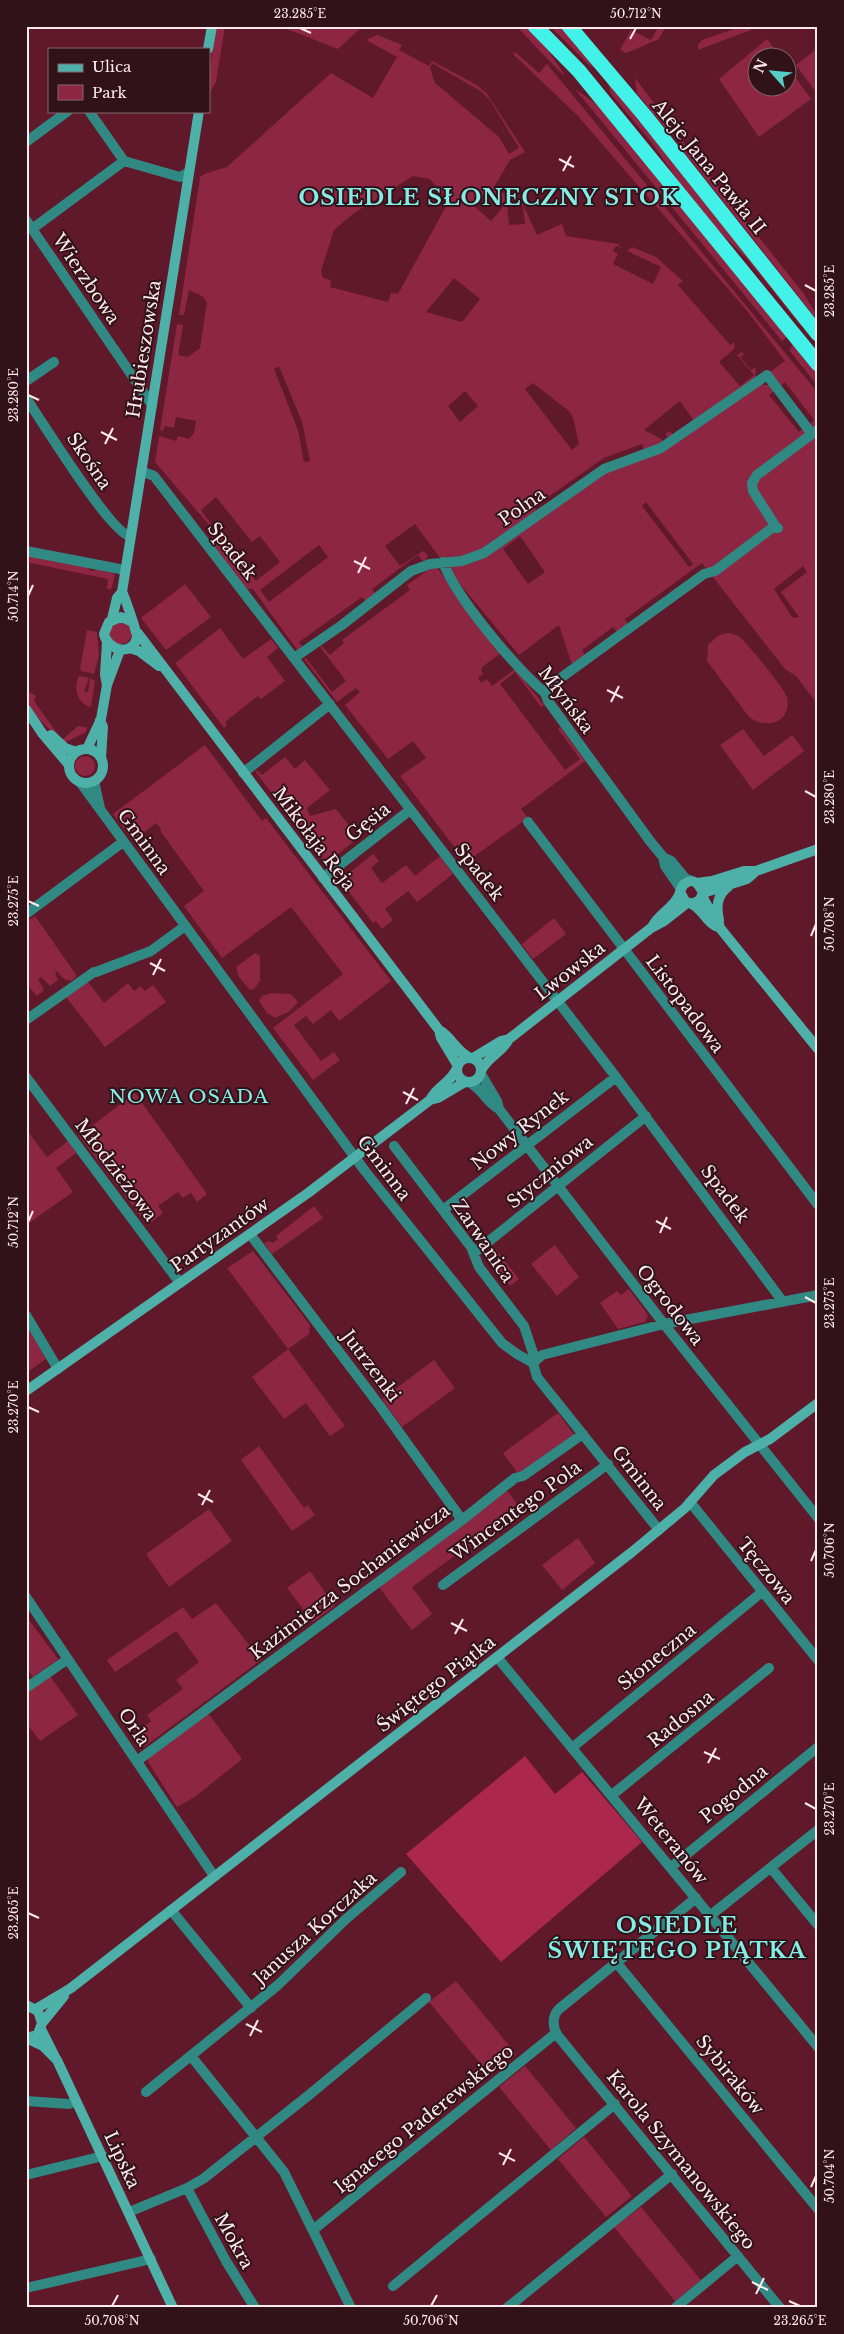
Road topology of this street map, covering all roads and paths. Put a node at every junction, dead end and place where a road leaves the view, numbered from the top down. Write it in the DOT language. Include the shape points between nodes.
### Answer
graph roads {
  1 [pos="212,26"];
  2 [pos="535,26"];
  3 [pos="569,26"];
  4 [pos="208,48"];
  5 [pos="607,72"];
  6 [pos="590,84"];
  7 [pos="67,112"];
  8 [pos="90,112"];
  9 [pos="199,112"];
  10 [pos="26,142"];
  11 [pos="124,161"];
  12 [pos="188,172"];
  13 [pos="29,225"];
  14 [pos="818,334"];
  15 [pos="816,358"];
  16 [pos="54,362"];
  17 [pos="26,381"];
  18 [pos="26,398"];
  19 [pos="152,405"];
  20 [pos="815,432"];
  21 [pos="141,471"];
  22 [pos="130,536"];
  23 [pos="26,551"];
  24 [pos="444,562"];
  25 [pos="125,570"];
  26 [pos="122,592"];
  27 [pos="112,619"];
  28 [pos="135,627"];
  29 [pos="107,642"];
  30 [pos="124,649"];
  31 [pos="294,658"];
  32 [pos="163,668"];
  33 [pos="107,685"];
  34 [pos="545,693"];
  35 [pos="330,704"];
  36 [pos="26,709"];
  37 [pos="100,720"];
  38 [pos="38,725"];
  39 [pos="87,749"];
  40 [pos="76,752"];
  41 [pos="101,758"];
  42 [pos="69,765"];
  43 [pos="243,773"];
  44 [pos="94,781"];
  45 [pos="80,782"];
  46 [pos="100,808"];
  47 [pos="410,810"];
  48 [pos="528,822"];
  49 [pos="123,842"];
  50 [pos="818,848"];
  51 [pos="663,857"];
  52 [pos="756,871"];
  53 [pos="323,878"];
  54 [pos="695,882"];
  55 [pos="734,883"];
  56 [pos="681,891"];
  57 [pos="703,895"];
  58 [pos="688,903"];
  59 [pos="26,914"];
  60 [pos="720,924"];
  61 [pos="186,926"];
  62 [pos="651,928"];
  63 [pos="624,950"];
  64 [pos="558,1001"];
  65 [pos="26,1020"];
  66 [pos="439,1030"];
  67 [pos="508,1039"];
  68 [pos="818,1049"];
  69 [pos="472,1058"];
  70 [pos="457,1067"];
  71 [pos="481,1072"];
  72 [pos="616,1076"];
  73 [pos="26,1077"];
  74 [pos="467,1082"];
  75 [pos="430,1100"];
  76 [pos="499,1109"];
  77 [pos="646,1116"];
  78 [pos="394,1146"];
  79 [pos="527,1146"];
  80 [pos="355,1158"];
  81 [pos="558,1187"];
  82 [pos="818,1205"];
  83 [pos="443,1210"];
  84 [pos="250,1234"];
  85 [pos="474,1254"];
  86 [pos="180,1283"];
  87 [pos="818,1295"];
  88 [pos="784,1302"];
  89 [pos="26,1315"];
  90 [pos="664,1324"];
  91 [pos="534,1361"];
  92 [pos="58,1369"];
  93 [pos="26,1391"];
  94 [pos="817,1406"];
  95 [pos="583,1434"];
  96 [pos="758,1445"];
  97 [pos="608,1464"];
  98 [pos="690,1502"];
  99 [pos="818,1518"];
  100 [pos="462,1520"];
  101 [pos="658,1530"];
  102 [pos="443,1585"];
  103 [pos="762,1592"];
  104 [pos="26,1597"];
  105 [pos="497,1657"];
  106 [pos="68,1659"];
  107 [pos="818,1660"];
  108 [pos="769,1668"];
  109 [pos="26,1688"];
  110 [pos="573,1747"];
  111 [pos="818,1747"];
  112 [pos="137,1761"];
  113 [pos="612,1795"];
  114 [pos="818,1830"];
  115 [pos="671,1867"];
  116 [pos="771,1868"];
  117 [pos="401,1872"];
  118 [pos="214,1876"];
  119 [pos="696,1898"];
  120 [pos="171,1910"];
  121 [pos="711,1915"];
  122 [pos="818,1924"];
  123 [pos="616,1962"];
  124 [pos="71,1988"];
  125 [pos="426,1998"];
  126 [pos="29,2005"];
  127 [pos="251,2008"];
  128 [pos="42,2026"];
  129 [pos="556,2033"];
  130 [pos="27,2039"];
  131 [pos="818,2047"];
  132 [pos="191,2056"];
  133 [pos="57,2060"];
  134 [pos="146,2092"];
  135 [pos="26,2101"];
  136 [pos="76,2102"];
  137 [pos="615,2104"];
  138 [pos="255,2137"];
  139 [pos="102,2156"];
  140 [pos="672,2174"];
  141 [pos="26,2175"];
  142 [pos="187,2188"];
  143 [pos="818,2209"];
  144 [pos="129,2212"];
  145 [pos="313,2230"];
  146 [pos="738,2256"];
  147 [pos="151,2259"];
  148 [pos="393,2286"];
  149 [pos="26,2288"];
  150 [pos="172,2308"];
  151 [pos="255,2308"];
  152 [pos="352,2308"];
  153 [pos="507,2308"];
  154 [pos="675,2308"];
  155 [pos="780,2308"];
  1 -- 4 [label="street"];
  2 -- 6 [label="highway"];
  3 -- 5 [label="highway, Aleje Jana Pawła II"];
  5 -- 6 [label="highway"];
  5 -- 14 [label="highway, Aleje Jana Pawła II" via="662,136"];
  6 -- 15 [label="highway"];
  7 -- 10 [label="street"];
  8 -- 11 [label="street"];
  9 -- 12 [label="street, Hrubieszowska"];
  11 -- 12 [label="street" via="180,176"];
  11 -- 13 [label="street"];
  12 -- 19 [label="street, Hrubieszowska"];
  13 -- 19 [label="street, Wierzbowa"];
  16 -- 17 [label="street"];
  18 -- 22 [label="street, Skośna" via="97,503 117,529"];
  19 -- 21 [label="street, Hrubieszowska"];
  20 -- 24 [label="street, Polna" via="767,375 661,448 604,469 484,553 462,561"];
  20 -- 34 [label="street" via="757,475 752,483 753,491 777,527 715,571 704,574 551,685"];
  21 -- 22 [label="street, Hrubieszowska"];
  21 -- 31 [label="street, Spadek" via="154,476"];
  22 -- 25 [label="street, Hrubieszowska"];
  23 -- 25 [label="street"];
  24 -- 31 [label="street, Polna" via="410,571"];
  24 -- 34 [label="street, Młyńska" via="450,576 492,635"];
  25 -- 26 [label="street, Hrubieszowska"];
  26 -- 27 [label="street, Hrubieszowska" via="117,598"];
  26 -- 28 [label="street, Hrubieszowska"];
  27 -- 28 [label="street" via="121,617"];
  27 -- 29 [label="street" via="104,630"];
  28 -- 30 [label="street" via="135,642"];
  28 -- 32 [label="street, Mikołaja Reja"];
  29 -- 30 [label="street" via="114,648"];
  29 -- 33 [label="street"];
  30 -- 32 [label="street, Mikołaja Reja" via="136,649"];
  30 -- 33 [label="street"];
  31 -- 35 [label="street, Spadek"];
  32 -- 43 [label="street, Mikołaja Reja"];
  33 -- 37 [label="street"];
  34 -- 51 [label="street, Młyńska"];
  35 -- 43 [label="street"];
  35 -- 47 [label="street, Spadek"];
  36 -- 38 [label="street"];
  37 -- 39 [label="street"];
  37 -- 41 [label="street" via="103,727"];
  38 -- 40 [label="street" via="66,748"];
  38 -- 42 [label="street"];
  39 -- 40 [label="street"];
  39 -- 41 [label="street"];
  40 -- 42 [label="street"];
  41 -- 44 [label="street" via="102,771"];
  42 -- 45 [label="street" via="72,776"];
  43 -- 53 [label="street, Mikołaja Reja"];
  44 -- 45 [label="street"];
  44 -- 46 [label="street, Gminna"];
  45 -- 46 [label="street, Gminna"];
  46 -- 49 [label="street, Gminna"];
  47 -- 53 [label="street, Gęsia"];
  47 -- 64 [label="street, Spadek"];
  48 -- 63 [label="street, Listopadowa"];
  49 -- 59 [label="street"];
  49 -- 61 [label="street, Gminna"];
  50 -- 52 [label="street"];
  51 -- 54 [label="street, Młyńska" via="671,861 685,878"];
  51 -- 56 [label="street, Młyńska"];
  52 -- 54 [label="street" via="744,871 706,883"];
  52 -- 55 [label="street" via="747,879"];
  53 -- 66 [label="street, Mikołaja Reja"];
  54 -- 56 [label="street" via="685,883"];
  54 -- 57 [label="street" via="702,887"];
  55 -- 57 [label="street"];
  55 -- 60 [label="street" via="719,898"];
  56 -- 58 [label="street" via="681,897"];
  56 -- 62 [label="street, Lwowska"];
  57 -- 58 [label="street" via="698,902"];
  57 -- 60 [label="street"];
  58 -- 60 [label="street" via="698,908 712,925"];
  58 -- 62 [label="street, Lwowska"];
  60 -- 68 [label="street"];
  61 -- 65 [label="street" via="151,951 95,972"];
  61 -- 80 [label="street, Gminna"];
  62 -- 63 [label="street, Lwowska"];
  63 -- 64 [label="street, Lwowska"];
  63 -- 82 [label="street, Listopadowa"];
  64 -- 67 [label="street, Lwowska"];
  64 -- 72 [label="street, Spadek"];
  66 -- 69 [label="street, Mikołaja Reja" via="462,1054"];
  66 -- 70 [label="street, Mikołaja Reja"];
  67 -- 69 [label="street, Lwowska"];
  67 -- 71 [label="street, Lwowska" via="502,1049 484,1064"];
  69 -- 70 [label="street" via="462,1060"];
  69 -- 71 [label="street" via="480,1063"];
  70 -- 74 [label="street" via="458,1075"];
  70 -- 75 [label="street, Partyzantów"];
  71 -- 74 [label="street" via="476,1080"];
  71 -- 76 [label="street, Ogrodowa"];
  72 -- 77 [label="street, Spadek"];
  72 -- 79 [label="street, Nowy Rynek"];
  73 -- 86 [label="street, Młodzieżowa"];
  74 -- 75 [label="street, Partyzantów"];
  74 -- 76 [label="street, Ogrodowa" via="476,1086"];
  75 -- 80 [label="street, Partyzantów"];
  76 -- 79 [label="street, Ogrodowa"];
  77 -- 81 [label="street, Styczniowa"];
  77 -- 88 [label="street, Spadek"];
  78 -- 83 [label="street, Zarwanica"];
  79 -- 81 [label="street, Ogrodowa"];
  79 -- 83 [label="street, Nowy Rynek"];
  80 -- 84 [label="street, Partyzantów"];
  80 -- 91 [label="street, Gminna" via="502,1343"];
  81 -- 85 [label="street, Styczniowa"];
  81 -- 90 [label="street, Ogrodowa"];
  83 -- 85 [label="street, Zarwanica"];
  84 -- 86 [label="street, Partyzantów"];
  84 -- 100 [label="street, Jutrzenki"];
  85 -- 91 [label="street, Zarwanica" via="479,1266 528,1333"];
  86 -- 92 [label="street, Partyzantów"];
  87 -- 88 [label="street"];
  88 -- 90 [label="street"];
  89 -- 92 [label="street"];
  90 -- 91 [label="street" via="550,1353"];
  90 -- 96 [label="street, Ogrodowa"];
  91 -- 95 [label="street, Gminna" via="537,1377"];
  92 -- 93 [label="street, Partyzantów"];
  94 -- 96 [label="street, Świętego Piątka"];
  95 -- 97 [label="street, Gminna"];
  95 -- 100 [label="street, Kazimierza Sochaniewicza" via="523,1476 515,1478"];
  96 -- 98 [label="street, Świętego Piątka" via="706,1482"];
  96 -- 99 [label="street, Ogrodowa"];
  97 -- 101 [label="street, Gminna"];
  97 -- 102 [label="street, Wincentego Pola"];
  98 -- 101 [label="street, Świętego Piątka"];
  98 -- 103 [label="street, Tęczowa"];
  100 -- 112 [label="street, Kazimierza Sochaniewicza"];
  101 -- 105 [label="street, Świętego Piątka"];
  103 -- 107 [label="street, Tęczowa"];
  103 -- 110 [label="street, Słoneczna"];
  104 -- 106 [label="street, Orla"];
  105 -- 110 [label="street, Weteranów"];
  105 -- 118 [label="street, Świętego Piątka"];
  106 -- 109 [label="street"];
  106 -- 112 [label="street, Orla"];
  108 -- 113 [label="street, Radosna"];
  110 -- 113 [label="street, Weteranów"];
  111 -- 115 [label="street, Pogodna"];
  112 -- 118 [label="street, Orla"];
  113 -- 115 [label="street, Weteranów"];
  114 -- 116 [label="street"];
  115 -- 119 [label="street, Weteranów"];
  116 -- 121 [label="street"];
  116 -- 122 [label="street"];
  117 -- 127 [label="street, Janusza Korczaka"];
  118 -- 120 [label="street, Świętego Piątka"];
  119 -- 121 [label="street, Weteranów"];
  119 -- 123 [label="street"];
  120 -- 124 [label="street, Świętego Piątka"];
  120 -- 127 [label="street, Janusza Korczaka"];
  121 -- 131 [label="street, Weteranów"];
  123 -- 129 [label="street" via="557,2011 554,2021"];
  123 -- 143 [label="street, Sybiraków"];
  124 -- 126 [label="street, Świętego Piątka"];
  124 -- 128 [label="street, Świętego Piątka"];
  125 -- 138 [label="street"];
  126 -- 128 [label="street" via="42,2017"];
  127 -- 132 [label="street, Janusza Korczaka"];
  128 -- 130 [label="street, Świętego Piątka" via="36,2036"];
  128 -- 133 [label="street"];
  129 -- 137 [label="street, Karola Szymanowskiego"];
  129 -- 145 [label="street, Ignacego Paderewskiego"];
  130 -- 133 [label="street, Lipska" via="43,2046"];
  132 -- 134 [label="street, Janusza Korczaka"];
  132 -- 138 [label="street"];
  133 -- 136 [label="street, Lipska"];
  135 -- 136 [label="street"];
  136 -- 139 [label="street, Lipska"];
  137 -- 140 [label="street, Karola Szymanowskiego"];
  137 -- 148 [label="street"];
  138 -- 142 [label="street" via="204,2179"];
  138 -- 145 [label="street" via="289,2180"];
  139 -- 141 [label="street"];
  139 -- 144 [label="street, Lipska"];
  140 -- 146 [label="street, Karola Szymanowskiego"];
  140 -- 153 [label="street"];
  142 -- 144 [label="street"];
  142 -- 151 [label="street, Mokra"];
  144 -- 147 [label="street, Lipska"];
  145 -- 152 [label="street"];
  146 -- 154 [label="street"];
  146 -- 155 [label="street, Karola Szymanowskiego"];
  147 -- 149 [label="street"];
  147 -- 150 [label="street, Lipska"];
}
